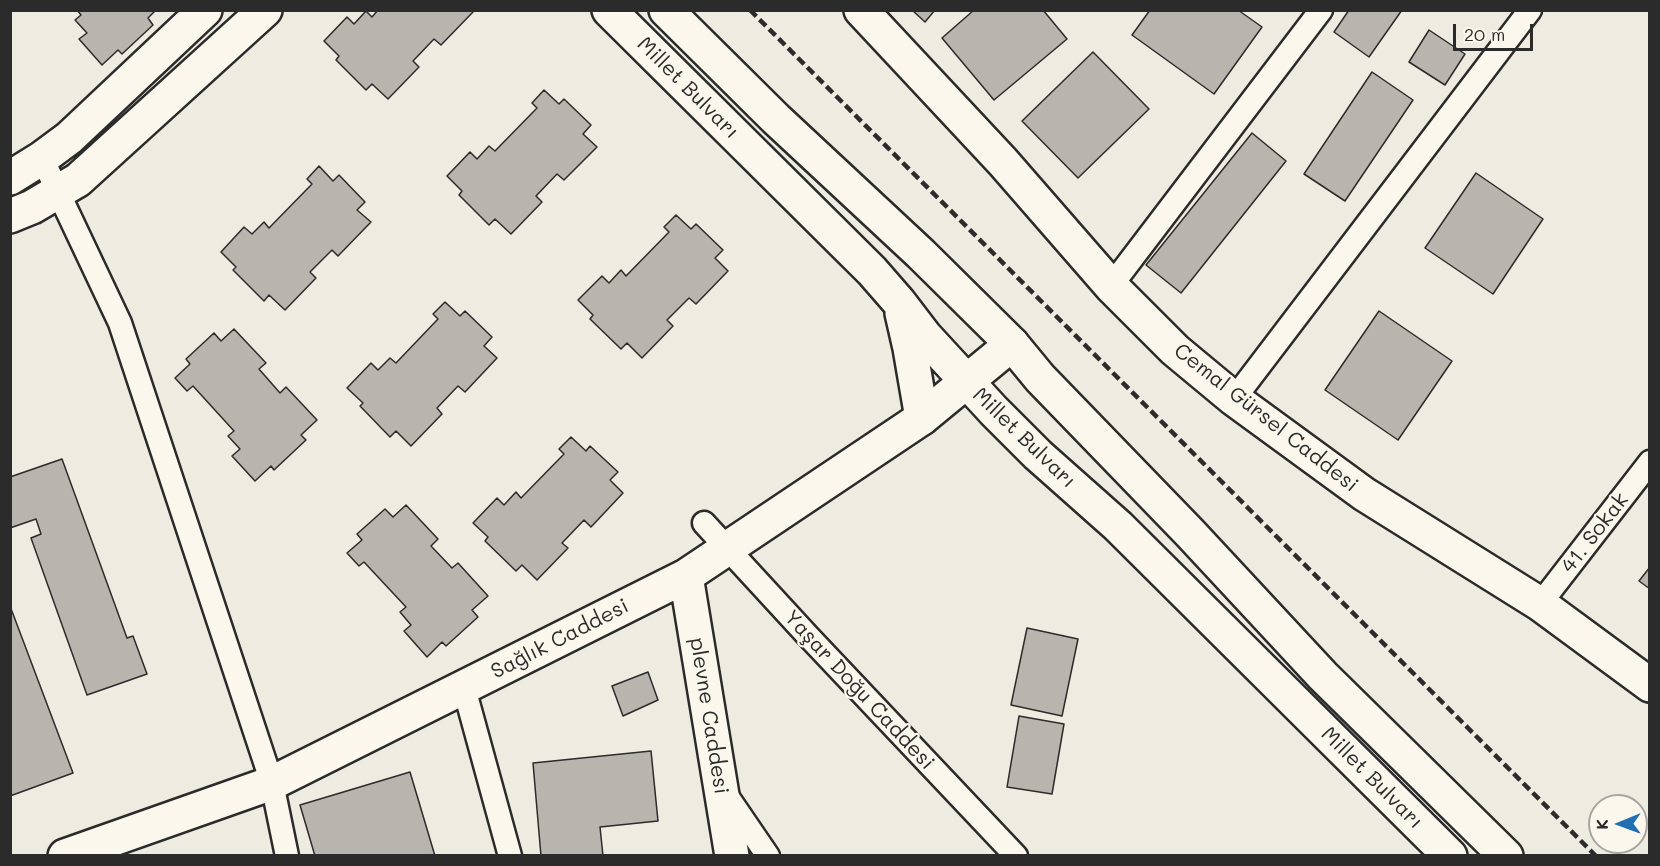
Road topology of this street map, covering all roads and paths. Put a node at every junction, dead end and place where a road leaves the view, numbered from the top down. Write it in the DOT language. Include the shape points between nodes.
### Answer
graph roads {
  1 [pos="205,10"];
  2 [pos="265,10"];
  3 [pos="609,10"];
  4 [pos="666,10"];
  5 [pos="861,10"];
  6 [pos="1530,10"];
  7 [pos="1314,13"];
  8 [pos="42,158"];
  9 [pos="10,178"];
  10 [pos="58,193"];
  11 [pos="10,216"];
  12 [pos="1111,286"];
  13 [pos="900,302"];
  14 [pos="1012,344"];
  15 [pos="966,382"];
  16 [pos="1234,399"];
  17 [pos="922,418"];
  18 [pos="1650,462"];
  19 [pos="704,523"];
  20 [pos="728,549"];
  21 [pos="686,576"];
  22 [pos="1540,604"];
  23 [pos="1650,685"];
  24 [pos="464,688"];
  25 [pos="272,783"];
  26 [pos="721,786"];
  27 [pos="65,855"];
  28 [pos="287,855"];
  29 [pos="510,855"];
  30 [pos="732,855"];
  31 [pos="768,855"];
  32 [pos="1016,855"];
  33 [pos="1450,855"];
  34 [pos="1506,855"];
  1 -- 8 [label="street" via="93,117"];
  2 -- 10 [label="street" via="91,169"];
  3 -- 13 [label="street, Millet Bulvarı"];
  4 -- 14 [label="street, Millet Bulvarı"];
  5 -- 12 [label="street, Cemal Gürsel Caddesi" via="1003,162"];
  6 -- 16 [label="street"];
  7 -- 12 [label="street"];
  8 -- 9 [label="street"];
  8 -- 10 [label="street"];
  10 -- 11 [label="street"];
  10 -- 25 [label="street" via="120,323"];
  12 -- 16 [label="street, Cemal Gürsel Caddesi" via="1175,350"];
  13 -- 15 [label="street, Millet Bulvarı"];
  13 -- 17 [label="street"];
  14 -- 15 [label="street, Sağlık Caddesi"];
  14 -- 34 [label="street, Millet Bulvarı" via="1323,676"];
  15 -- 17 [label="street, Sağlık Caddesi"];
  15 -- 33 [label="street, Millet Bulvarı" via="1038,455 1118,526"];
  16 -- 22 [label="street, Cemal Gürsel Caddesi" via="1364,494"];
  17 -- 20 [label="street, Sağlık Caddesi"];
  18 -- 22 [label="street, 41. Sokak"];
  19 -- 20 [label="street, Yaşar Doğu Caddesi"];
  20 -- 21 [label="street, Sağlık Caddesi"];
  20 -- 32 [label="street, Yaşar Doğu Caddesi"];
  21 -- 24 [label="street, Sağlık Caddesi"];
  21 -- 26 [label="street, plevne Caddesi"];
  22 -- 23 [label="street, Cemal Gürsel Caddesi"];
  24 -- 25 [label="street, Sağlık Caddesi"];
  24 -- 29 [label="street"];
  25 -- 27 [label="street, Sağlık Caddesi"];
  25 -- 28 [label="street"];
  26 -- 30 [label="street, plevne Caddesi"];
  26 -- 31 [label="street"];
}
